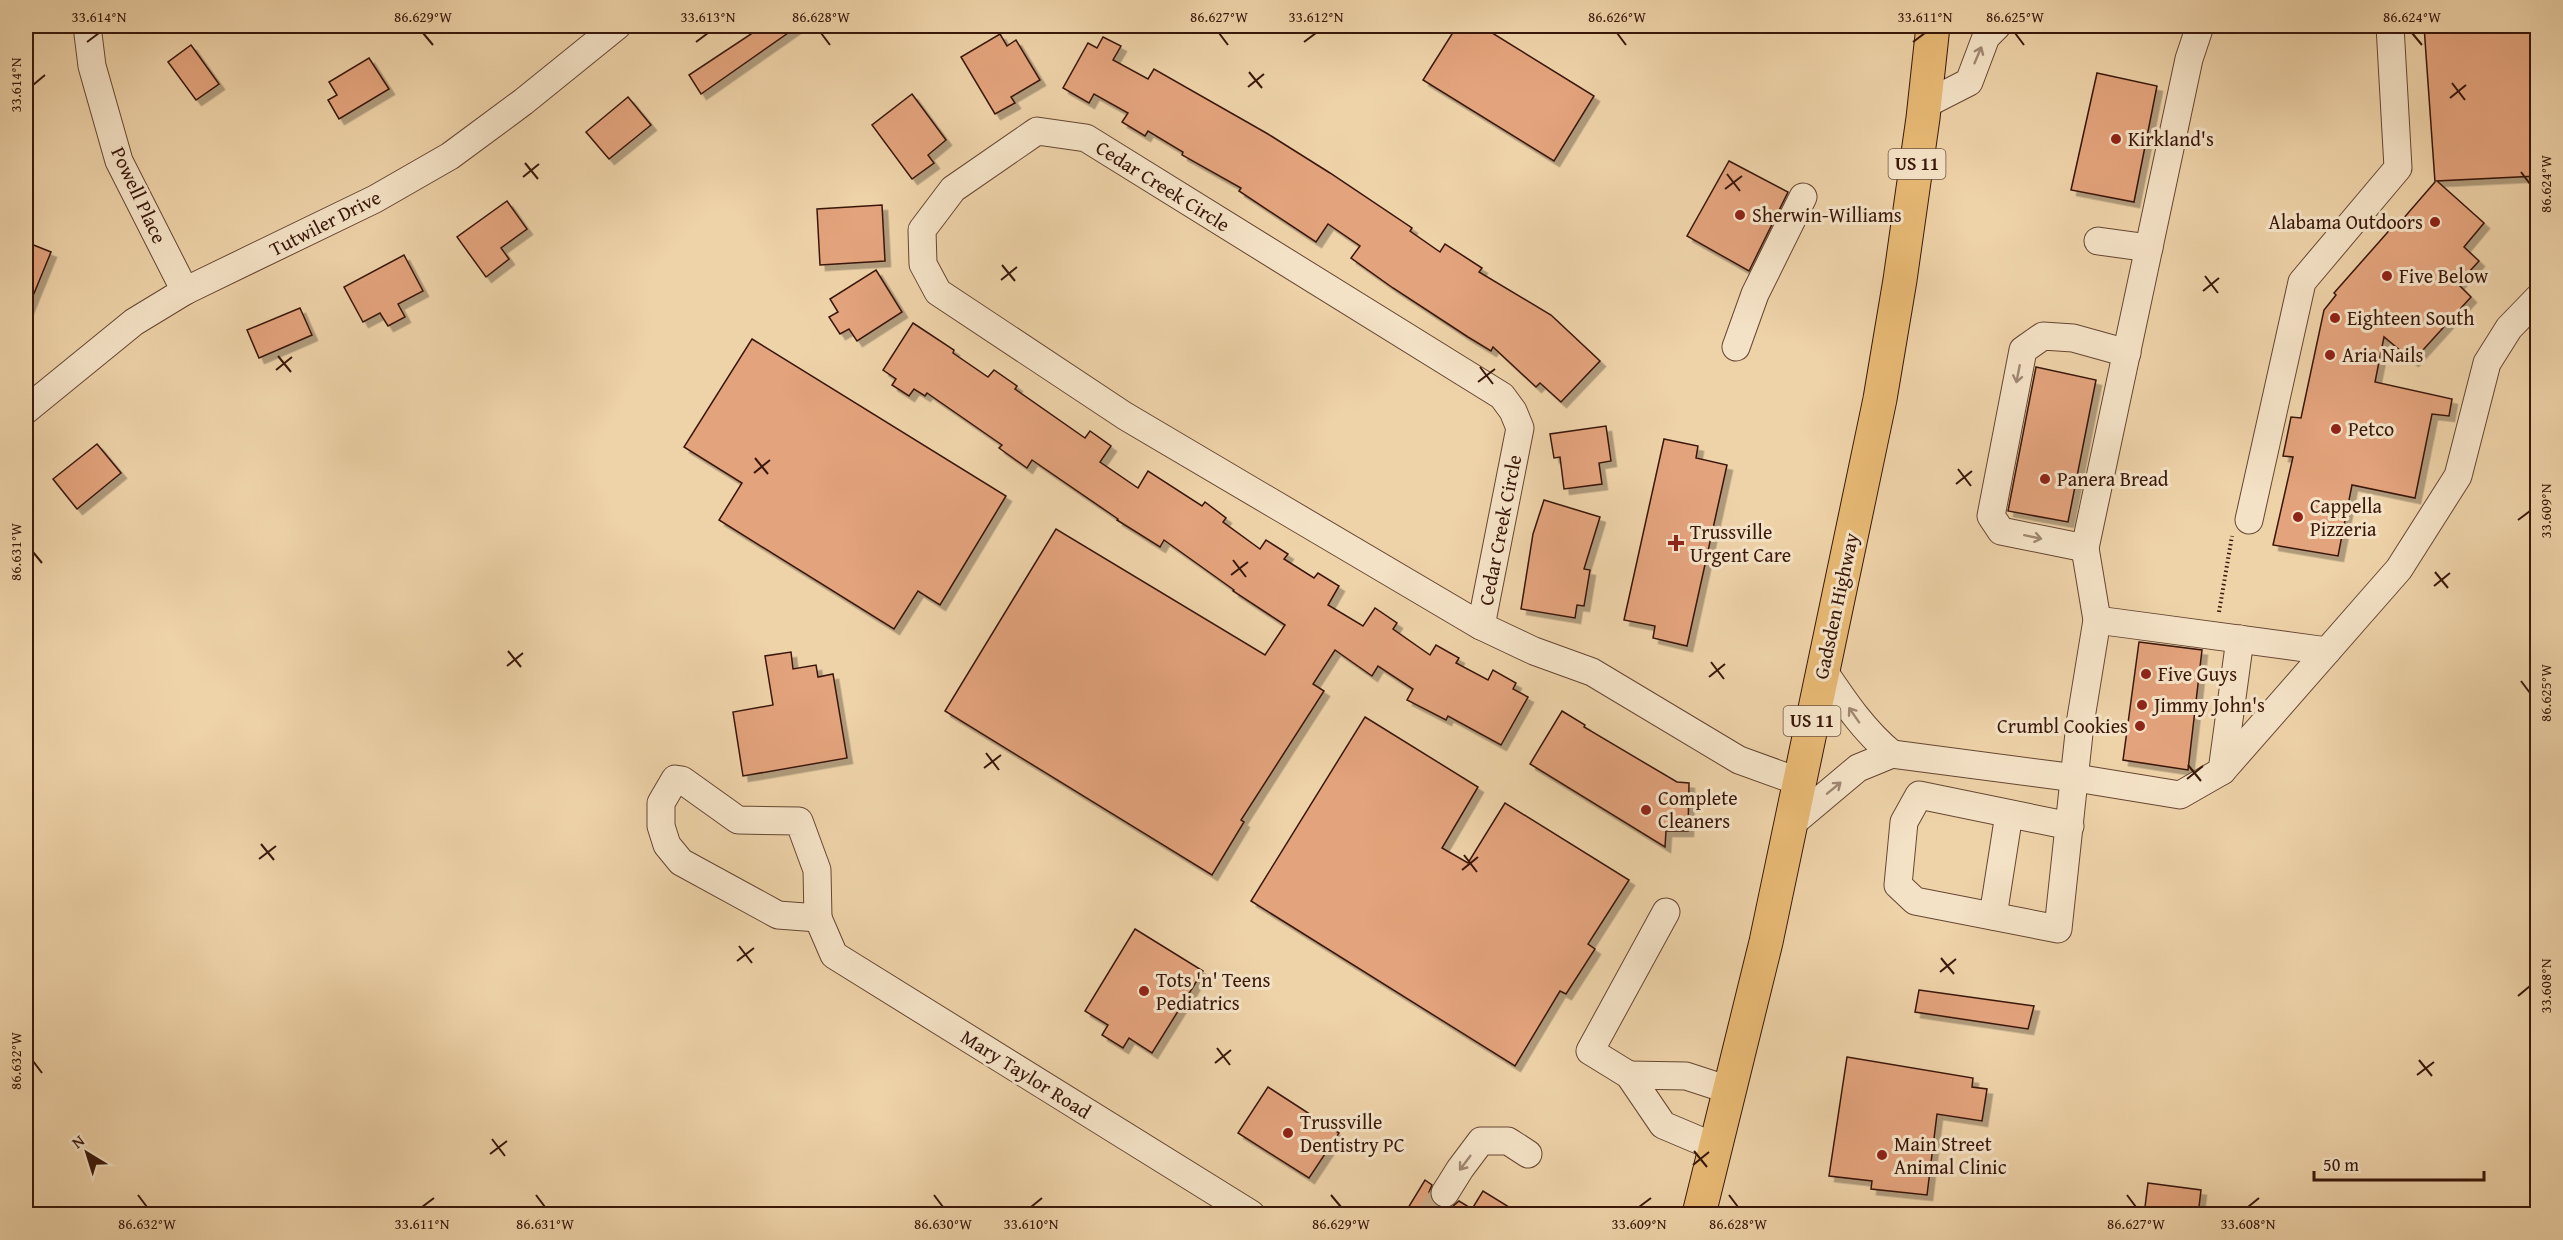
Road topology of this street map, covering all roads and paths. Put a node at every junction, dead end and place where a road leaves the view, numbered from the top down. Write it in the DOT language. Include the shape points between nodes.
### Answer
graph roads {
  1 [pos="87,26"];
  2 [pos="617,26"];
  3 [pos="1933,26"];
  4 [pos="1997,26"];
  5 [pos="2200,26"];
  6 [pos="2390,26"];
  7 [pos="1924,105"];
  8 [pos="1803,197"];
  9 [pos="2098,241"];
  10 [pos="2149,248"];
  11 [pos="185,291"];
  12 [pos="2538,298"];
  13 [pos="1736,347"];
  14 [pos="2127,353"];
  15 [pos="26,410"];
  16 [pos="2250,520"];
  17 [pos="2230,547"];
  18 [pos="2085,548"];
  19 [pos="2221,600"];
  20 [pos="2097,620"];
  21 [pos="1481,626"];
  22 [pos="2240,639"];
  23 [pos="2327,651"];
  24 [pos="1823,670"];
  25 [pos="1892,754"];
  26 [pos="2222,771"];
  27 [pos="2076,778"];
  28 [pos="1800,782"];
  29 [pos="2009,814"];
  30 [pos="1789,826"];
  31 [pos="2070,826"];
  32 [pos="1666,912"];
  33 [pos="1994,916"];
  34 [pos="818,918"];
  35 [pos="1629,1075"];
  36 [pos="1729,1090"];
  37 [pos="1715,1147"];
  38 [pos="1528,1154"];
  39 [pos="1445,1193"];
  40 [pos="1251,1215"];
  41 [pos="1699,1215"];
  1 -- 11 [label="street, Powell Place" via="92,66 119,161"];
  2 -- 11 [label="street, Tutwiler Drive" via="450,156 375,199"];
  3 -- 7 [label="main road, Gadsden Highway / US 11"];
  7 -- 4 [label="street, one-way" via="1968,82 1986,37"];
  5 -- 10 [label="street" via="2189,59"];
  6 -- 16 [label="street" via="2398,168 2302,282"];
  7 -- 24 [label="main road, Gadsden Highway / US 11" via="1882,388"];
  8 -- 13 [label="street" via="1755,294"];
  9 -- 10 [label="street"];
  10 -- 14 [label="street"];
  11 -- 15 [label="street, Tutwiler Drive" via="134,322"];
  12 -- 23 [label="street" via="2509,328 2487,363 2458,476 2399,569"];
  14 -- 18 [label="street"];
  14 -- 18 [label="street, one-way" via="2073,338 2043,336 2023,350 1990,516 2001,531"];
  17 -- 19 [label="path"];
  18 -- 20 [label="street"];
  20 -- 22 [label="street"];
  20 -- 27 [label="street" via="2080,724"];
  21 -- 21 [label="street, Cedar Creek Circle" via="1125,416 938,292 922,264 922,230 953,189 1037,131 1086,138 1502,396 1520,428"];
  21 -- 28 [label="street, Cedar Creek Circle" via="1592,672 1739,760"];
  22 -- 23 [label="street"];
  22 -- 26 [label="street"];
  23 -- 26 [label="street"];
  25 -- 24 [label="street, one-way" via="1860,723"];
  24 -- 28 [label="main road, Gadsden Highway / US 11"];
  25 -- 27 [label="street"];
  30 -- 25 [label="street, one-way" via="1858,768"];
  26 -- 27 [label="street" via="2180,795"];
  27 -- 31 [label="street"];
  28 -- 30 [label="main road, Gadsden Highway / US 11"];
  29 -- 31 [label="street"];
  29 -- 33 [label="street"];
  29 -- 33 [label="street" via="1919,795 1904,822 1898,885 1915,902"];
  30 -- 36 [label="main road, Gadsden Highway / US 11" via="1766,942"];
  31 -- 33 [label="street" via="2058,929"];
  32 -- 35 [label="street" via="1590,1051"];
  34 -- 34 [label="street" via="817,870 800,821 738,820 675,779 661,803 661,826 667,845 681,862 778,915"];
  34 -- 40 [label="street, Mary Taylor Road" via="834,955"];
  35 -- 36 [label="street" via="1686,1076"];
  35 -- 37 [label="street" via="1663,1125"];
  36 -- 37 [label="main road, Gadsden Highway / US 11"];
  37 -- 41 [label="main road, Gadsden Highway / US 11"];
  38 -- 39 [label="street, one-way" via="1508,1141 1482,1141"];
}
